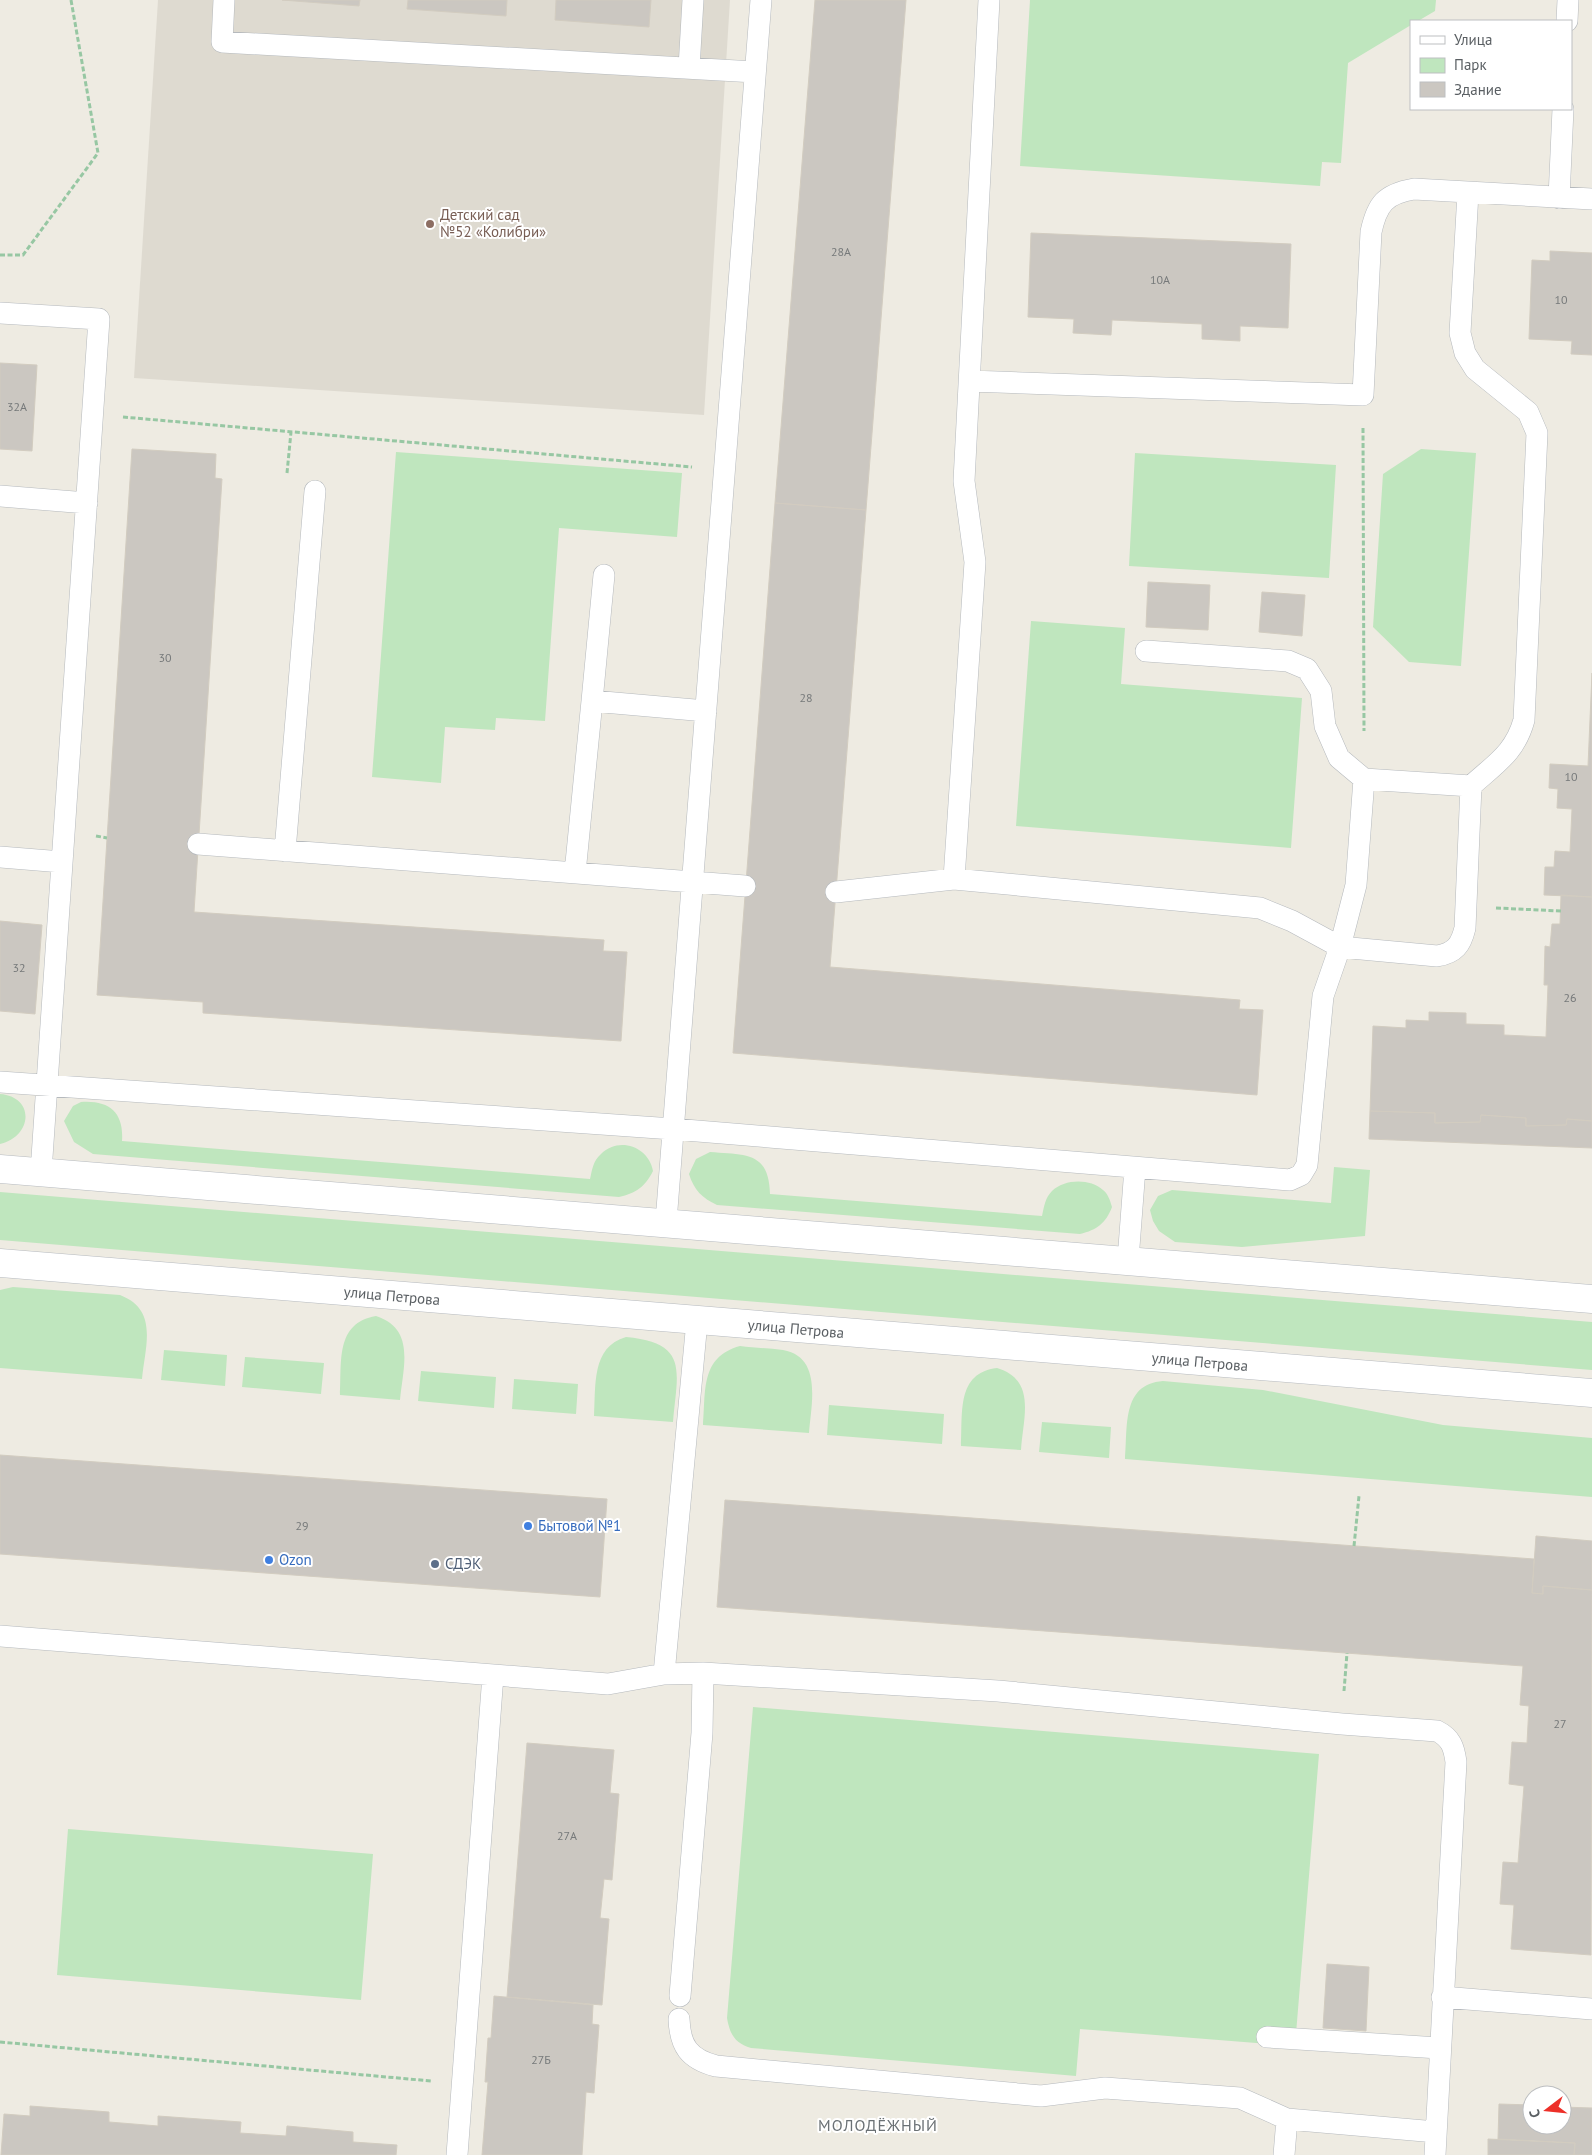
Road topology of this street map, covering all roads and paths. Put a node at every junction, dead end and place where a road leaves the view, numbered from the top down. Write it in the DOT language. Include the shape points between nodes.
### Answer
graph roads {
  1 [pos="71,0"];
  2 [pos="224,0"];
  3 [pos="693,0"];
  4 [pos="760,0"];
  5 [pos="989,0"];
  6 [pos="1568,0"];
  7 [pos="1567,20"];
  8 [pos="689,68"];
  9 [pos="755,72"];
  10 [pos="1562,110"];
  11 [pos="1468,193"];
  12 [pos="1559,198"];
  13 [pos="1592,199"];
  14 [pos="0,255"];
  15 [pos="0,313"];
  16 [pos="970,381"];
  17 [pos="1363,394"];
  18 [pos="93,414"];
  19 [pos="725,470"];
  20 [pos="315,491"];
  21 [pos="0,496"];
  22 [pos="87,503"];
  23 [pos="604,575"];
  24 [pos="1146,651"];
  25 [pos="592,701"];
  26 [pos="706,711"];
  27 [pos="1364,779"];
  28 [pos="1471,786"];
  29 [pos="198,844"];
  30 [pos="285,851"];
  31 [pos="0,857"];
  32 [pos="62,862"];
  33 [pos="575,873"];
  34 [pos="954,879"];
  35 [pos="691,882"];
  36 [pos="745,886"];
  37 [pos="836,892"];
  38 [pos="1466,906"];
  39 [pos="1561,912"];
  40 [pos="1340,947"];
  41 [pos="0,1082"];
  42 [pos="47,1085"];
  43 [pos="673,1129"];
  44 [pos="1135,1168"];
  45 [pos="0,1169"];
  46 [pos="41,1172"];
  47 [pos="666,1222"];
  48 [pos="1128,1260"];
  49 [pos="0,1263"];
  50 [pos="1592,1299"];
  51 [pos="697,1321"];
  52 [pos="1592,1393"];
  53 [pos="1359,1496"];
  54 [pos="1354,1546"];
  55 [pos="0,1636"];
  56 [pos="1347,1653"];
  57 [pos="703,1673"];
  58 [pos="664,1674"];
  59 [pos="493,1675"];
  60 [pos="1342,1724"];
  61 [pos="680,1996"];
  62 [pos="1442,1997"];
  63 [pos="1592,2009"];
  64 [pos="679,2018"];
  65 [pos="1266,2037"];
  66 [pos="0,2042"];
  67 [pos="1439,2048"];
  68 [pos="462,2084"];
  69 [pos="1287,2118"];
  70 [pos="1436,2132"];
  71 [pos="457,2155"];
  72 [pos="1284,2155"];
  73 [pos="1435,2155"];
  1 -- 14 [label="path" via="98,153 23,255"];
  2 -- 8 [label="lane" via="222,42"];
  3 -- 8 [label="lane"];
  4 -- 9 [label="lane"];
  5 -- 16 [label="lane"];
  6 -- 7 [label="lane"];
  8 -- 9 [label="lane"];
  9 -- 19 [label="lane"];
  10 -- 12 [label="lane"];
  11 -- 12 [label="lane"];
  11 -- 17 [label="lane" via="1414,189 1399,192 1376,212 1371,232"];
  11 -- 28 [label="lane" via="1460,333 1465,353 1476,369 1528,412 1537,433 1524,720 1512,749"];
  12 -- 13 [label="lane"];
  15 -- 18 [label="lane" via="100,319"];
  16 -- 17 [label="lane"];
  16 -- 34 [label="lane" via="964,482 975,562"];
  17 -- 27 [label="path"];
  18 -- 19 [label="path"];
  18 -- 22 [label="lane"];
  19 -- 26 [label="lane"];
  20 -- 30 [label="lane"];
  21 -- 22 [label="lane"];
  22 -- 32 [label="lane"];
  23 -- 25 [label="lane"];
  24 -- 27 [label="lane" via="1288,662 1308,669 1321,691 1325,726 1339,758"];
  25 -- 26 [label="lane"];
  25 -- 33 [label="lane"];
  26 -- 35 [label="lane"];
  27 -- 28 [label="lane"];
  27 -- 40 [label="lane" via="1356,885"];
  28 -- 38 [label="lane"];
  29 -- 30 [label="lane"];
  30 -- 33 [label="lane"];
  31 -- 32 [label="lane"];
  32 -- 42 [label="lane"];
  33 -- 35 [label="lane"];
  34 -- 37 [label="lane"];
  34 -- 40 [label="lane" via="1260,908 1292,920"];
  35 -- 36 [label="lane"];
  35 -- 43 [label="lane"];
  38 -- 39 [label="path"];
  38 -- 40 [label="lane" via="1462,940 1446,954 1437,956"];
  40 -- 44 [label="lane" via="1323,996 1307,1165 1301,1175 1290,1180 1278,1180"];
  41 -- 42 [label="lane"];
  42 -- 43 [label="lane"];
  42 -- 46 [label="lane"];
  43 -- 44 [label="lane"];
  43 -- 47 [label="lane"];
  44 -- 48 [label="lane"];
  45 -- 46 [label="main road"];
  46 -- 47 [label="main road"];
  47 -- 48 [label="main road"];
  48 -- 50 [label="main road"];
  49 -- 51 [label="main road, улица Петрова"];
  51 -- 52 [label="main road, улица Петрова"];
  51 -- 58 [label="lane"];
  53 -- 54 [label="path"];
  55 -- 59 [label="lane"];
  56 -- 60 [label="path"];
  57 -- 58 [label="lane"];
  57 -- 60 [label="lane" via="998,1691"];
  57 -- 61 [label="lane" via="702,1733"];
  58 -- 59 [label="lane" via="608,1684"];
  59 -- 68 [label="lane"];
  60 -- 62 [label="lane" via="1437,1731 1452,1743 1456,1762"];
  62 -- 63 [label="lane"];
  62 -- 67 [label="lane"];
  64 -- 69 [label="lane" via="681,2038 692,2056 716,2066 1041,2096 1105,2088 1240,2098"];
  65 -- 67 [label="lane"];
  66 -- 68 [label="path"];
  67 -- 70 [label="lane"];
  68 -- 71 [label="lane"];
  69 -- 70 [label="lane"];
  69 -- 72 [label="lane"];
  70 -- 73 [label="lane"];
}
